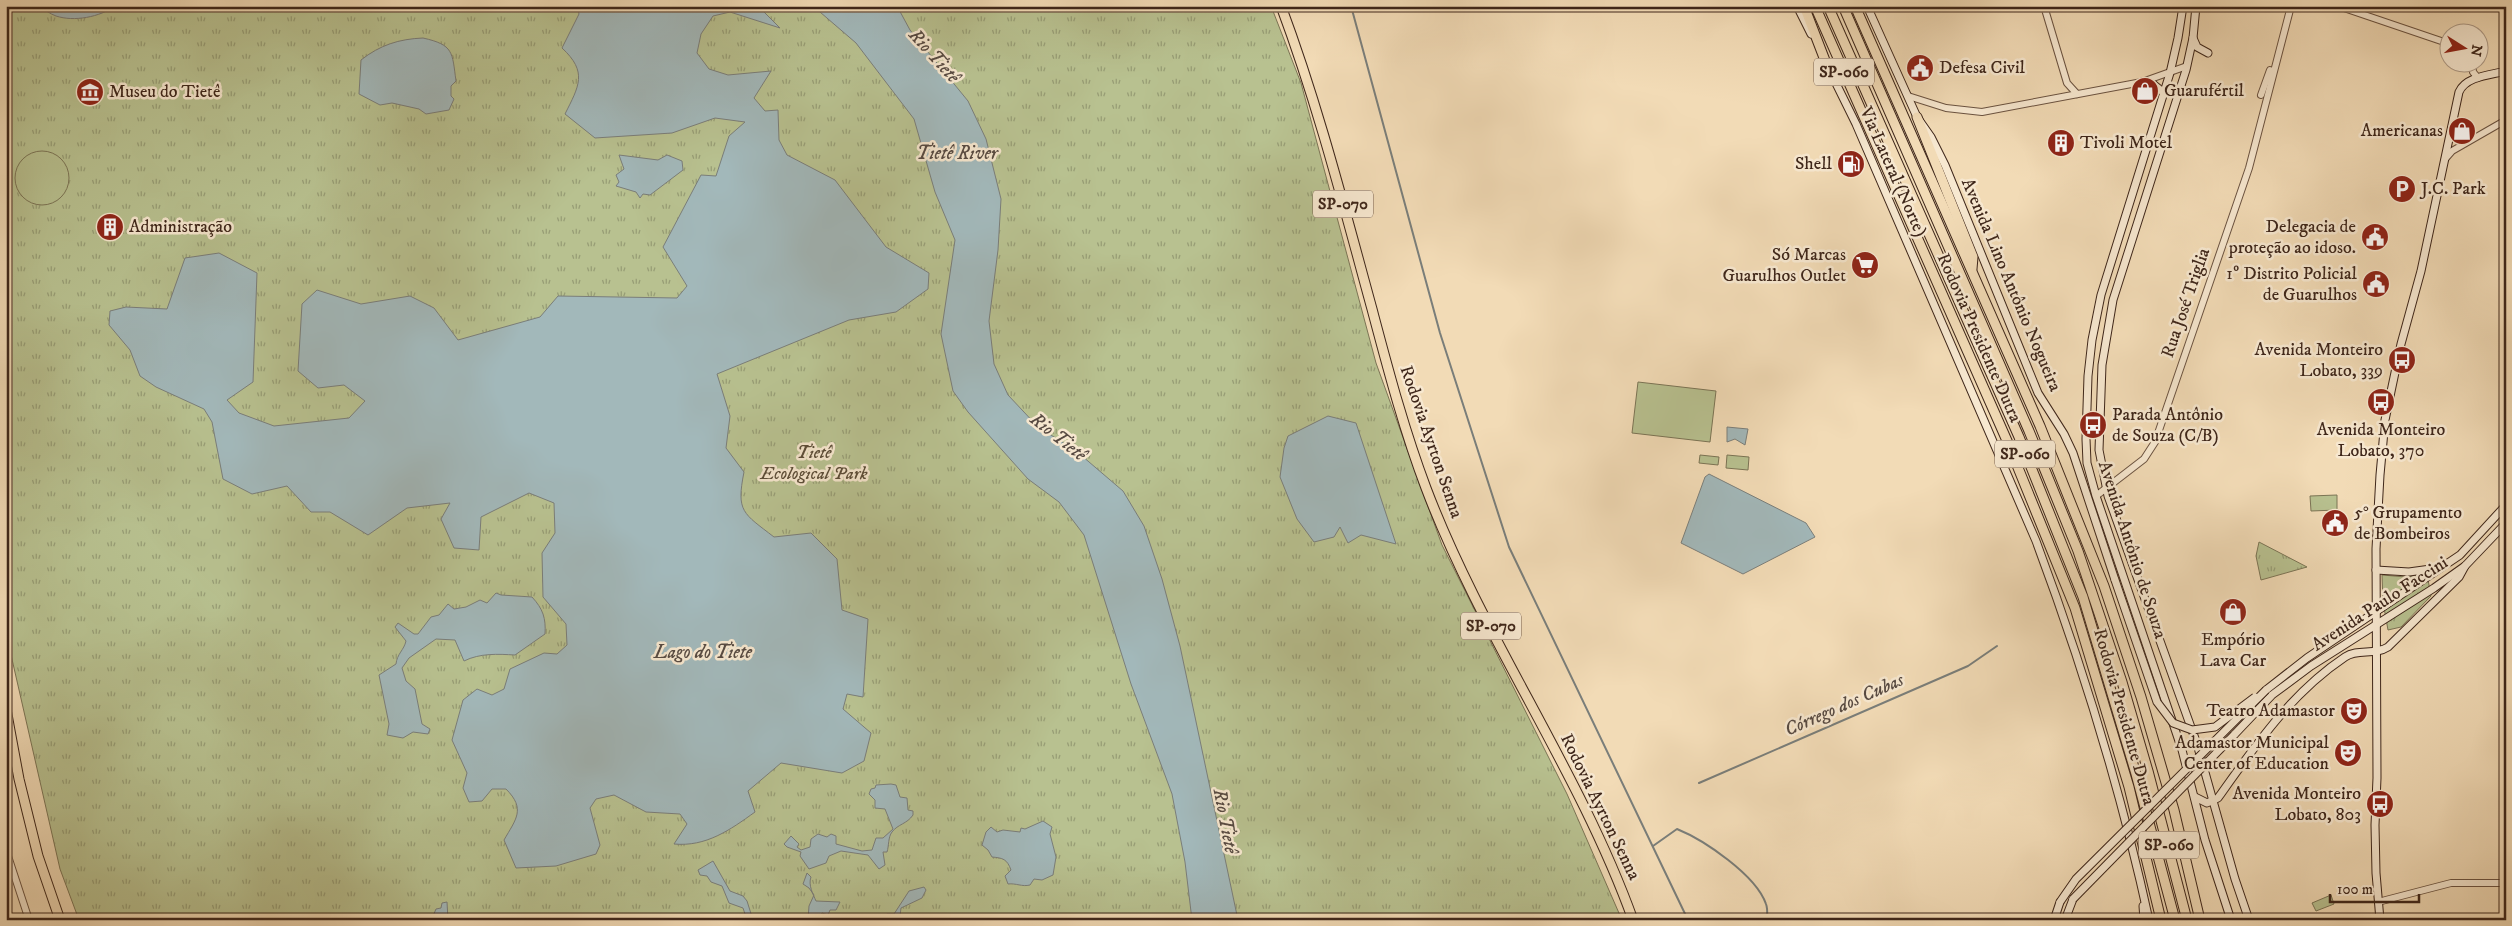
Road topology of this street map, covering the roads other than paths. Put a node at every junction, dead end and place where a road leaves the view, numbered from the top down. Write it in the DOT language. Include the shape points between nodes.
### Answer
graph roads {
  1 [pos="1281,6"];
  2 [pos="1797,6"];
  3 [pos="1804,6"];
  4 [pos="1815,6"];
  5 [pos="1828,6"];
  6 [pos="1843,6"];
  7 [pos="1855,6"];
  8 [pos="1867,6"];
  9 [pos="2044,6"];
  10 [pos="2182,6"];
  11 [pos="2196,6"];
  12 [pos="2291,6"];
  13 [pos="2338,6"];
  14 [pos="2193,38"];
  15 [pos="2440,41"];
  16 [pos="2208,53"];
  17 [pos="1826,63"];
  18 [pos="2187,66"];
  19 [pos="2506,71"];
  20 [pos="2474,72"];
  21 [pos="2170,73"];
  22 [pos="2478,78"];
  23 [pos="2142,82"];
  24 [pos="2068,83"];
  25 [pos="2164,92"];
  26 [pos="2077,94"];
  27 [pos="1908,96"];
  28 [pos="2062,97"];
  29 [pos="1917,117"];
  30 [pos="2506,120"];
  31 [pos="2444,160"];
  32 [pos="1972,272"];
  33 [pos="2106,488"];
  34 [pos="2096,496"];
  35 [pos="2506,506"];
  36 [pos="2506,523"];
  37 [pos="2465,566"];
  38 [pos="2441,568"];
  39 [pos="2376,570"];
  40 [pos="2376,611"];
  41 [pos="2376,625"];
  42 [pos="2376,653"];
  43 [pos="2266,690"];
  44 [pos="6,709"];
  45 [pos="2195,796"];
  46 [pos="2213,801"];
  47 [pos="6,850"];
  48 [pos="2141,883"];
  49 [pos="2506,883"];
  50 [pos="2378,902"];
  51 [pos="29,920"];
  52 [pos="60,920"];
  53 [pos="1633,920"];
  54 [pos="2054,920"];
  55 [pos="2065,920"];
  56 [pos="2144,920"];
  57 [pos="2149,920"];
  58 [pos="2161,920"];
  59 [pos="2175,920"];
  60 [pos="2187,920"];
  61 [pos="2200,920"];
  62 [pos="2230,920"];
  63 [pos="2249,920"];
  64 [pos="2380,920"];
  1 -- 53 [label="highway, Rodovia Ayrton Senna / SP-070" via="1325,137 1399,407 1426,489 1461,569 1615,869"];
  2 -- 17 [label="main road, Via Lateral (Norte)"];
  3 -- 17 [label="highway"];
  4 -- 58 [label="highway, Rodovia Presidente Dutra / SP-060" via="2008,443 2075,608 2129,787"];
  5 -- 59 [label="highway, Rodovia Presidente Dutra / SP-060" via="2019,437 2083,597"];
  6 -- 60 [label="highway, Rodovia Presidente Dutra / SP-060" via="2078,551 2122,682"];
  7 -- 32 [label="highway, Rodovia Presidente Dutra / SP-060"];
  8 -- 27 [label="main road, Avenida Lino Antônio Nogueira"];
  9 -- 24 [label="street"];
  10 -- 21 [label="main road, Avenida Antônio de Souza"];
  11 -- 14 [label="main road, Avenida Antônio de Souza"];
  12 -- 33 [label="street, Rua José Triglia" via="2265,96 2249,168 2155,442 2144,459"];
  13 -- 15 [label="street"];
  14 -- 16 [label="main road" via="2197,47"];
  14 -- 18 [label="main road, Avenida Antônio de Souza"];
  17 -- 48 [label="main road, Via Lateral (Norte)" via="2036,541 2117,791"];
  18 -- 21 [label="street"];
  18 -- 33 [label="main road, Avenida Antônio de Souza" via="2113,300 2107,330 2099,430 2101,468"];
  19 -- 22 [label="main road"];
  20 -- 22 [label="street"];
  21 -- 23 [label="street"];
  21 -- 25 [label="main road, Avenida Antônio de Souza"];
  22 -- 31 [label="main road" via="2467,82 2459,92"];
  23 -- 25 [label="main road" via="2154,84"];
  23 -- 26 [label="street"];
  24 -- 26 [label="street"];
  24 -- 28 [label="street"];
  25 -- 34 [label="main road, Avenida Antônio de Souza" via="2101,295 2092,340 2086,439 2087,462"];
  26 -- 28 [label="street"];
  27 -- 28 [label="street" via="1965,111 1989,111"];
  27 -- 29 [label="main road, Avenida Lino Antônio Nogueira"];
  29 -- 32 [label="highway" via="1973,257"];
  29 -- 43 [label="main road, Avenida Lino Antônio Nogueira, bridge" via="1945,165 2038,393 2072,453 2157,702 2173,723 2192,730 2215,727"];
  30 -- 31 [label="street" via="2452,151"];
  31 -- 39 [label="main road" via="2386,420"];
  32 -- 61 [label="highway, Rodovia Presidente Dutra / SP-060" via="2104,586 2142,697 2174,810"];
  33 -- 34 [label="street, Rua José Triglia"];
  33 -- 46 [label="main road, Avenida Antônio de Souza" via="2195,740"];
  34 -- 45 [label="main road, Avenida Antônio de Souza"];
  35 -- 38 [label="main road, Avenida Paulo Faccini" via="2460,555"];
  36 -- 37 [label="main road, Avenida Paulo Faccini"];
  37 -- 41 [label="main road, Avenida Paulo Faccini"];
  37 -- 42 [label="main road" via="2459,577 2388,647"];
  38 -- 39 [label="main road" via="2409,572"];
  38 -- 40 [label="main road, Avenida Paulo Faccini"];
  39 -- 40 [label="main road"];
  40 -- 41 [label="main road"];
  40 -- 43 [label="main road, Avenida Paulo Faccini"];
  41 -- 42 [label="main road"];
  41 -- 55 [label="main road, Avenida Paulo Faccini, bridge" via="2272,695 2073,899"];
  42 -- 46 [label="main road" via="2346,656 2316,679 2277,717"];
  42 -- 50 [label="main road" via="2375,844"];
  43 -- 54 [label="main road, bridge" via="2076,879 2060,902"];
  44 -- 52 [label="highway" via="38,856"];
  45 -- 46 [label="main road" via="2202,802"];
  45 -- 62 [label="main road, Avenida Antônio de Souza"];
  46 -- 63 [label="main road, Avenida Antônio de Souza"];
  47 -- 51 [label="street"];
  48 -- 56 [label="main road"];
  48 -- 57 [label="main road, Via Lateral (Norte)"];
  49 -- 50 [label="street" via="2451,883"];
  50 -- 64 [label="main road"];
}
